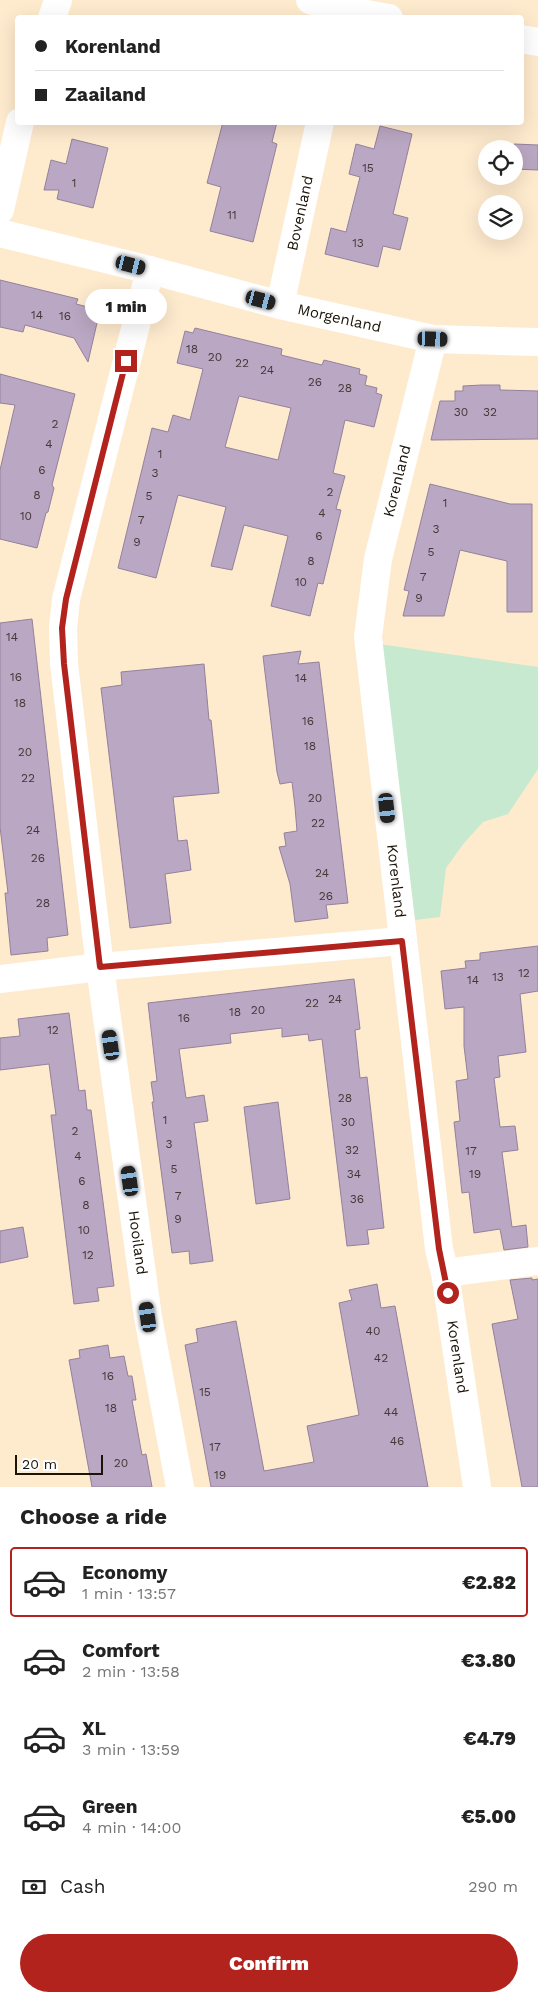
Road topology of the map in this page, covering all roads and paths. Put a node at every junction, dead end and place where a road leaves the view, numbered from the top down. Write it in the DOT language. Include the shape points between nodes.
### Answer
graph roads {
  1 [pos="58,0"];
  2 [pos="310,0"];
  3 [pos="344,14"];
  4 [pos="53,15"];
  5 [pos="524,40"];
  6 [pos="538,42"];
  7 [pos="19,125"];
  8 [pos="319,125"];
  9 [pos="0,210"];
  10 [pos="0,232"];
  11 [pos="150,270"];
  12 [pos="280,305"];
  13 [pos="433,339"];
  14 [pos="538,342"];
  15 [pos="402,941"];
  16 [pos="100,967"];
  17 [pos="0,979"];
  18 [pos="538,1261"];
  19 [pos="445,1273"];
  20 [pos="180,1487"];
  21 [pos="477,1487"];
  1 -- 4 [label="street"];
  2 -- 3 [label="street"];
  5 -- 6 [label="street"];
  7 -- 9 [label="street"];
  8 -- 12 [label="street, Bovenland"];
  10 -- 11 [label="street, Morgenland"];
  11 -- 12 [label="street, Morgenland"];
  11 -- 16 [label="street, Hooiland" via="66,599 62,628"];
  12 -- 13 [label="street, Morgenland"];
  13 -- 14 [label="street, Morgenland"];
  13 -- 15 [label="street, Korenland" via="378,559 368,637"];
  15 -- 16 [label="street"];
  15 -- 19 [label="street, Korenland" via="439,1249"];
  16 -- 17 [label="street"];
  16 -- 20 [label="street, Hooiland" via="148,1317"];
  18 -- 19 [label="street"];
  19 -- 21 [label="street, Korenland"];
}
